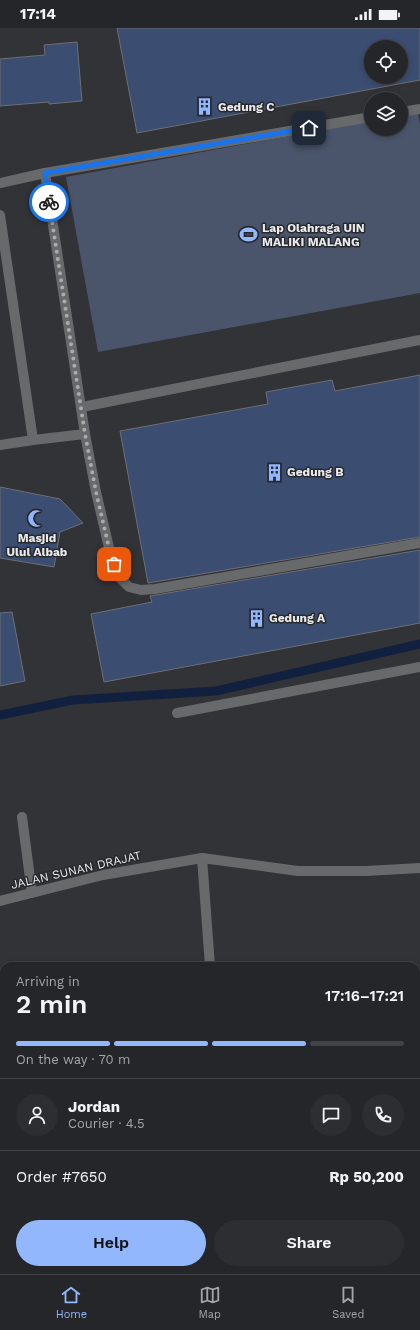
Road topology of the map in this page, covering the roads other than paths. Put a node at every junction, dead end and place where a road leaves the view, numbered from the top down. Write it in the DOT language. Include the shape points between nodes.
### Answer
graph roads {
  1 [pos="420,109"];
  2 [pos="408,111"];
  3 [pos="364,118"];
  4 [pos="45,173"];
  5 [pos="0,183"];
  6 [pos="0,215"];
  7 [pos="420,340"];
  8 [pos="82,407"];
  9 [pos="85,434"];
  10 [pos="33,440"];
  11 [pos="0,445"];
  12 [pos="420,543"];
  13 [pos="420,667"];
  14 [pos="177,713"];
  15 [pos="22,817"];
  16 [pos="202,858"];
  17 [pos="420,868"];
  18 [pos="32,893"];
  19 [pos="0,901"];
  20 [pos="210,962"];
  1 -- 2 [label="street"];
  3 -- 4 [label="street"];
  4 -- 5 [label="street"];
  4 -- 8 [label="street"];
  6 -- 10 [label="street"];
  7 -- 8 [label="street"];
  8 -- 9 [label="street"];
  9 -- 10 [label="street"];
  9 -- 12 [label="street" via="110,552 118,576 129,587 155,590"];
  10 -- 11 [label="street"];
  13 -- 14 [label="street"];
  15 -- 18 [label="street"];
  16 -- 17 [label="street, JALAN SUNAN DRAJAT" via="298,871"];
  16 -- 18 [label="street, JALAN SUNAN DRAJAT" via="103,875"];
  16 -- 20 [label="street"];
  18 -- 19 [label="street, JALAN SUNAN DRAJAT"];
}
